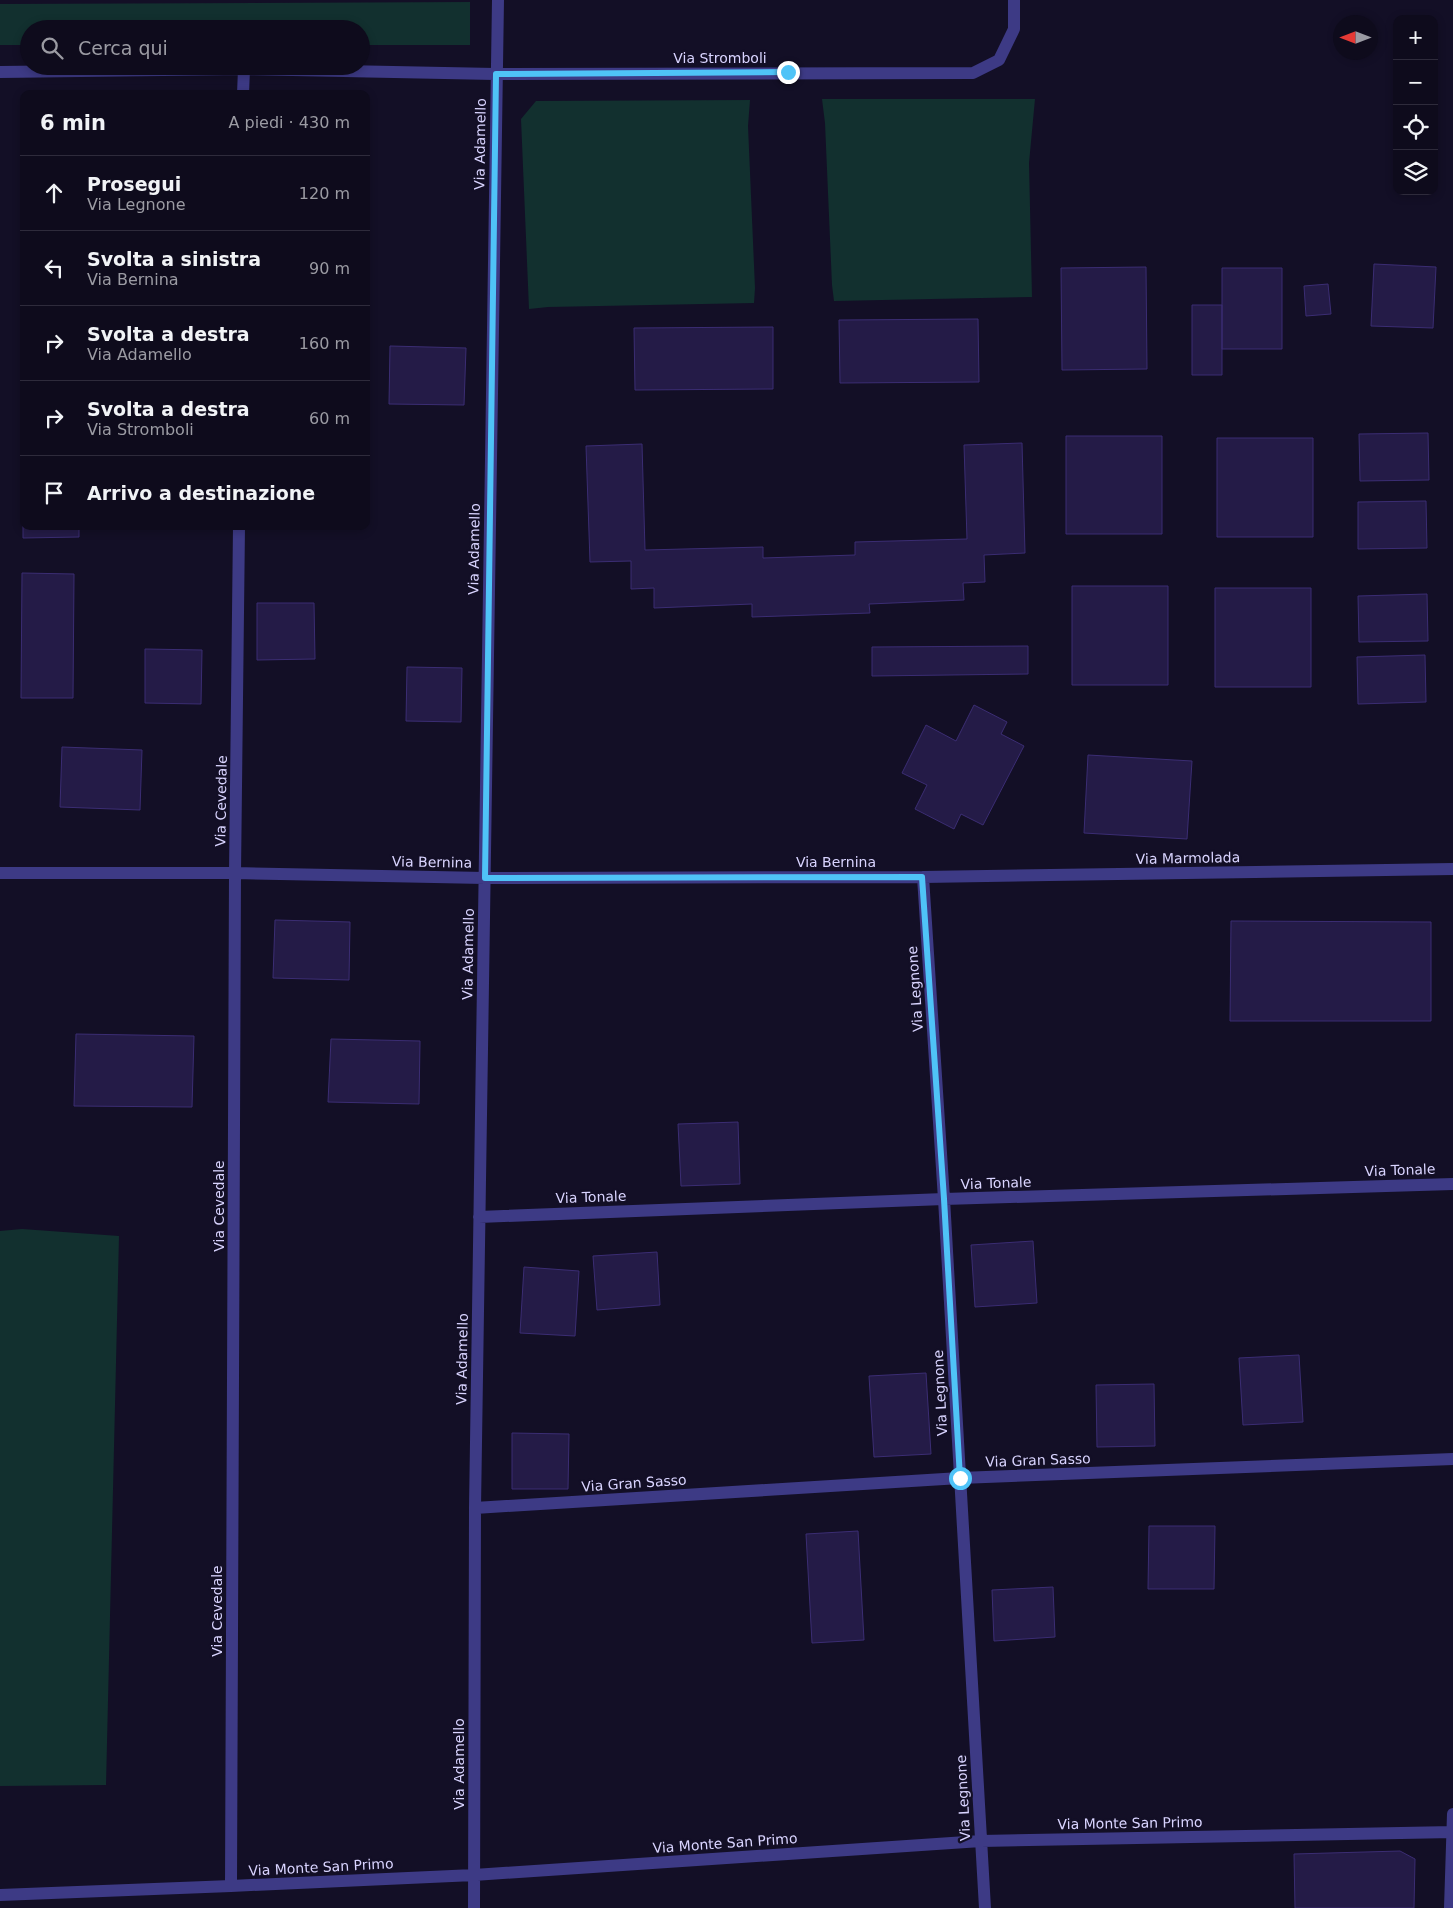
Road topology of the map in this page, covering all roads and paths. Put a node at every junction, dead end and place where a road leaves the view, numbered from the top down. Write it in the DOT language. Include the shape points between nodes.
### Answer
graph roads {
  1 [pos="498,0"];
  2 [pos="1014,0"];
  3 [pos="0,72"];
  4 [pos="20,72"];
  5 [pos="370,72"];
  6 [pos="496,74"];
  7 [pos="244,75"];
  8 [pos="243,90"];
  9 [pos="239,530"];
  10 [pos="1453,869"];
  11 [pos="0,873"];
  12 [pos="235,873"];
  13 [pos="922,877"];
  14 [pos="485,878"];
  15 [pos="1453,1184"];
  16 [pos="944,1199"];
  17 [pos="479,1216"];
  18 [pos="1453,1459"];
  19 [pos="960,1478"];
  20 [pos="475,1508"];
  21 [pos="1453,1814"];
  22 [pos="1453,1832"];
  23 [pos="981,1841"];
  24 [pos="474,1874"];
  25 [pos="231,1886"];
  26 [pos="0,1895"];
  27 [pos="474,1908"];
  28 [pos="984,1908"];
  29 [pos="1450,1908"];
  1 -- 6 [label="street, Via Adamello"];
  2 -- 6 [label="street, Via Stromboli" via="1014,29 999,60 973,73"];
  3 -- 4 [label="street, Via Stromboli"];
  5 -- 6 [label="street, Via Stromboli"];
  6 -- 14 [label="street, Via Adamello"];
  7 -- 8 [label="street"];
  9 -- 12 [label="street, Via Cevedale"];
  10 -- 13 [label="street, Via Marmolada"];
  11 -- 12 [label="street, Via Bernina"];
  12 -- 14 [label="street, Via Bernina"];
  12 -- 25 [label="street, Via Cevedale"];
  13 -- 14 [label="street, Via Bernina"];
  13 -- 16 [label="street, Via Legnone"];
  14 -- 17 [label="street, Via Adamello"];
  15 -- 16 [label="street, Via Tonale"];
  16 -- 17 [label="street, Via Tonale"];
  16 -- 19 [label="street, Via Legnone"];
  17 -- 20 [label="street, Via Adamello"];
  18 -- 19 [label="street, Via Gran Sasso"];
  19 -- 20 [label="street, Via Gran Sasso"];
  19 -- 23 [label="street, Via Legnone"];
  20 -- 24 [label="street, Via Adamello"];
  21 -- 22 [label="street"];
  22 -- 23 [label="street, Via Monte San Primo"];
  22 -- 29 [label="street"];
  23 -- 24 [label="street, Via Monte San Primo"];
  23 -- 28 [label="street, Via Legnone"];
  24 -- 25 [label="street, Via Monte San Primo"];
  24 -- 27 [label="street, Via Adamello"];
  25 -- 26 [label="street, Via Monte San Primo"];
}
